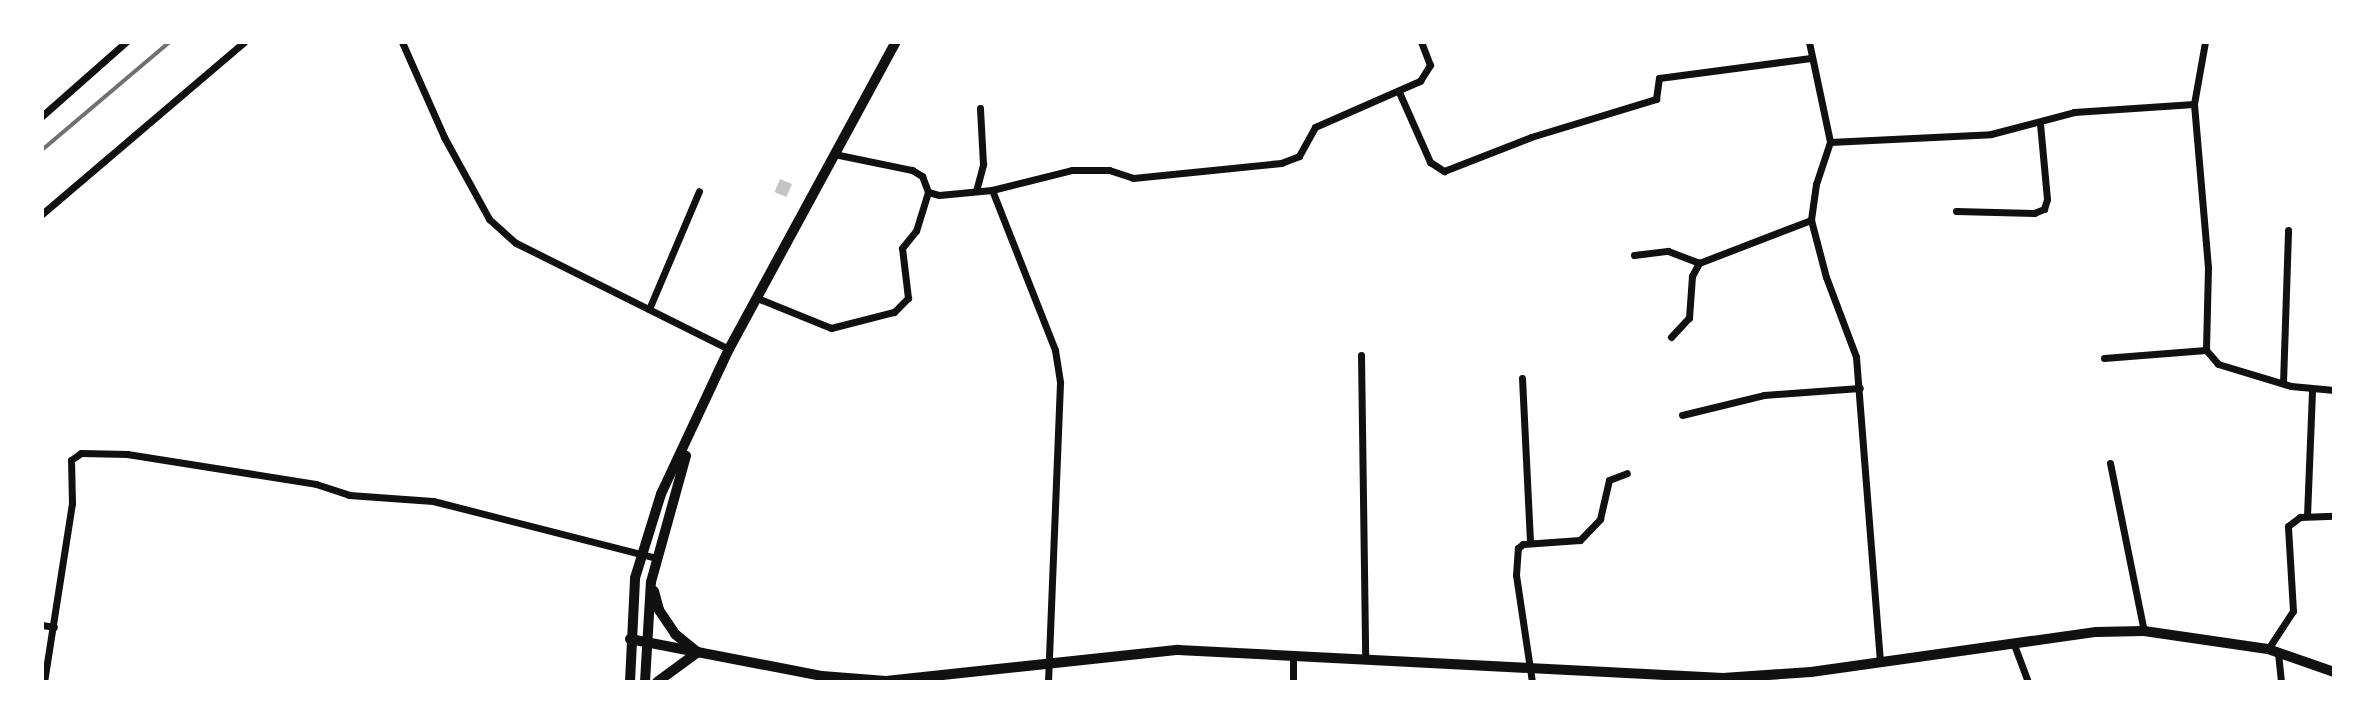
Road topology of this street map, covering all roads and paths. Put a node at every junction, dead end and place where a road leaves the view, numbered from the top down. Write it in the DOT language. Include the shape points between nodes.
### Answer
graph roads {
  1 [pos="126,42"];
  2 [pos="244,42"];
  3 [pos="402,42"];
  4 [pos="896,42"];
  5 [pos="1421,42"];
  6 [pos="1809,42"];
  7 [pos="2205,42"];
  8 [pos="1811,58"];
  9 [pos="1399,92"];
  10 [pos="2194,104"];
  11 [pos="979,108"];
  12 [pos="42,116"];
  13 [pos="2040,123"];
  14 [pos="1830,142"];
  15 [pos="834,154"];
  16 [pos="992,190"];
  17 [pos="699,191"];
  18 [pos="976,191"];
  19 [pos="928,192"];
  20 [pos="1956,211"];
  21 [pos="42,214"];
  22 [pos="1811,220"];
  23 [pos="2288,230"];
  24 [pos="1634,255"];
  25 [pos="1699,263"];
  26 [pos="757,298"];
  27 [pos="649,309"];
  28 [pos="1671,337"];
  29 [pos="729,349"];
  30 [pos="2206,351"];
  31 [pos="1361,355"];
  32 [pos="2104,358"];
  33 [pos="1522,378"];
  34 [pos="2283,383"];
  35 [pos="1860,388"];
  36 [pos="2312,390"];
  37 [pos="2334,390"];
  38 [pos="1682,415"];
  39 [pos="694,426"];
  40 [pos="2110,463"];
  41 [pos="1627,473"];
  42 [pos="2307,516"];
  43 [pos="2334,516"];
  44 [pos="1530,544"];
  45 [pos="641,554"];
  46 [pos="656,558"];
  47 [pos="651,582"];
  48 [pos="42,625"];
  49 [pos="54,627"];
  50 [pos="2144,631"];
  51 [pos="631,639"];
  52 [pos="646,642"];
  53 [pos="2013,642"];
  54 [pos="2273,651"];
  55 [pos="698,652"];
  56 [pos="1293,653"];
  57 [pos="1365,658"];
  58 [pos="1880,663"];
  59 [pos="1049,664"];
  60 [pos="1530,668"];
  61 [pos="2334,671"];
  62 [pos="1811,677"];
  63 [pos="821,679"];
  64 [pos="1723,680"];
  65 [pos="44,682"];
  66 [pos="629,682"];
  67 [pos="645,682"];
  68 [pos="657,682"];
  69 [pos="1048,682"];
  70 [pos="1293,682"];
  71 [pos="1531,682"];
  72 [pos="2028,682"];
  73 [pos="2281,682"];
  1 -- 12 [label="street"];
  2 -- 21 [label="street"];
  3 -- 27 [label="street" via="444,137 489,219 516,243"];
  4 -- 15 [label="main road"];
  5 -- 9 [label="street" via="1430,65 1427,74"];
  6 -- 8 [label="street"];
  7 -- 10 [label="street"];
  8 -- 9 [label="street" via="1659,78 1656,99 1531,137 1444,171 1430,162"];
  8 -- 14 [label="street"];
  9 -- 16 [label="street" via="1315,127 1299,156 1281,163 1133,178 1110,170 1072,170"];
  10 -- 13 [label="street" via="2074,112"];
  10 -- 30 [label="street" via="2208,267"];
  11 -- 18 [label="street" via="985,136"];
  13 -- 14 [label="street" via="1991,134"];
  13 -- 20 [label="street" via="2044,209 2034,213"];
  14 -- 22 [label="street" via="1816,184"];
  15 -- 19 [label="street" via="912,170 922,176"];
  15 -- 26 [label="main road"];
  16 -- 18 [label="street"];
  16 -- 59 [label="street" via="1055,350 1060,383"];
  17 -- 27 [label="street"];
  18 -- 19 [label="street"];
  19 -- 26 [label="street" via="916,231 902,248 908,298 894,312 831,328"];
  22 -- 25 [label="street"];
  22 -- 35 [label="street" via="1826,277 1853,348"];
  23 -- 34 [label="street"];
  24 -- 25 [label="street" via="1668,251"];
  25 -- 28 [label="street" via="1692,276 1691,314"];
  26 -- 29 [label="main road"];
  27 -- 29 [label="street"];
  29 -- 39 [label="main road"];
  30 -- 32 [label="street"];
  30 -- 34 [label="street" via="2218,364"];
  31 -- 57 [label="street"];
  33 -- 44 [label="street"];
  34 -- 36 [label="street"];
  35 -- 38 [label="street" via="1764,395"];
  35 -- 58 [label="street"];
  36 -- 37 [label="street"];
  36 -- 42 [label="street"];
  39 -- 45 [label="main road" via="661,494"];
  39 -- 46 [label="main road"];
  40 -- 50 [label="street"];
  41 -- 44 [label="street" via="1609,480 1600,519 1580,540"];
  42 -- 43 [label="street"];
  42 -- 54 [label="street" via="2292,521 2286,530 2293,611"];
  44 -- 60 [label="street" via="1518,548 1516,558"];
  45 -- 46 [label="street"];
  45 -- 49 [label="street" via="433,501 349,495 316,484 140,456 81,453 71,460 72,503"];
  45 -- 51 [label="main road"];
  46 -- 47 [label="main road"];
  47 -- 52 [label="main road"];
  47 -- 55 [label="main road" via="659,610 675,634"];
  48 -- 49 [label="street"];
  49 -- 65 [label="street"];
  50 -- 53 [label="main road"];
  50 -- 54 [label="main road"];
  51 -- 52 [label="main road"];
  51 -- 66 [label="main road"];
  52 -- 55 [label="main road"];
  52 -- 67 [label="main road"];
  53 -- 58 [label="main road"];
  53 -- 72 [label="street"];
  54 -- 61 [label="main road"];
  54 -- 73 [label="street"];
  55 -- 63 [label="main road"];
  55 -- 68 [label="main road"];
  56 -- 57 [label="main road"];
  56 -- 59 [label="main road" via="1178,650"];
  56 -- 70 [label="street"];
  57 -- 60 [label="main road"];
  58 -- 62 [label="main road"];
  59 -- 63 [label="main road" via="911,681"];
  59 -- 69 [label="street"];
  60 -- 64 [label="main road"];
  60 -- 71 [label="street"];
  62 -- 64 [label="main road"];
}
